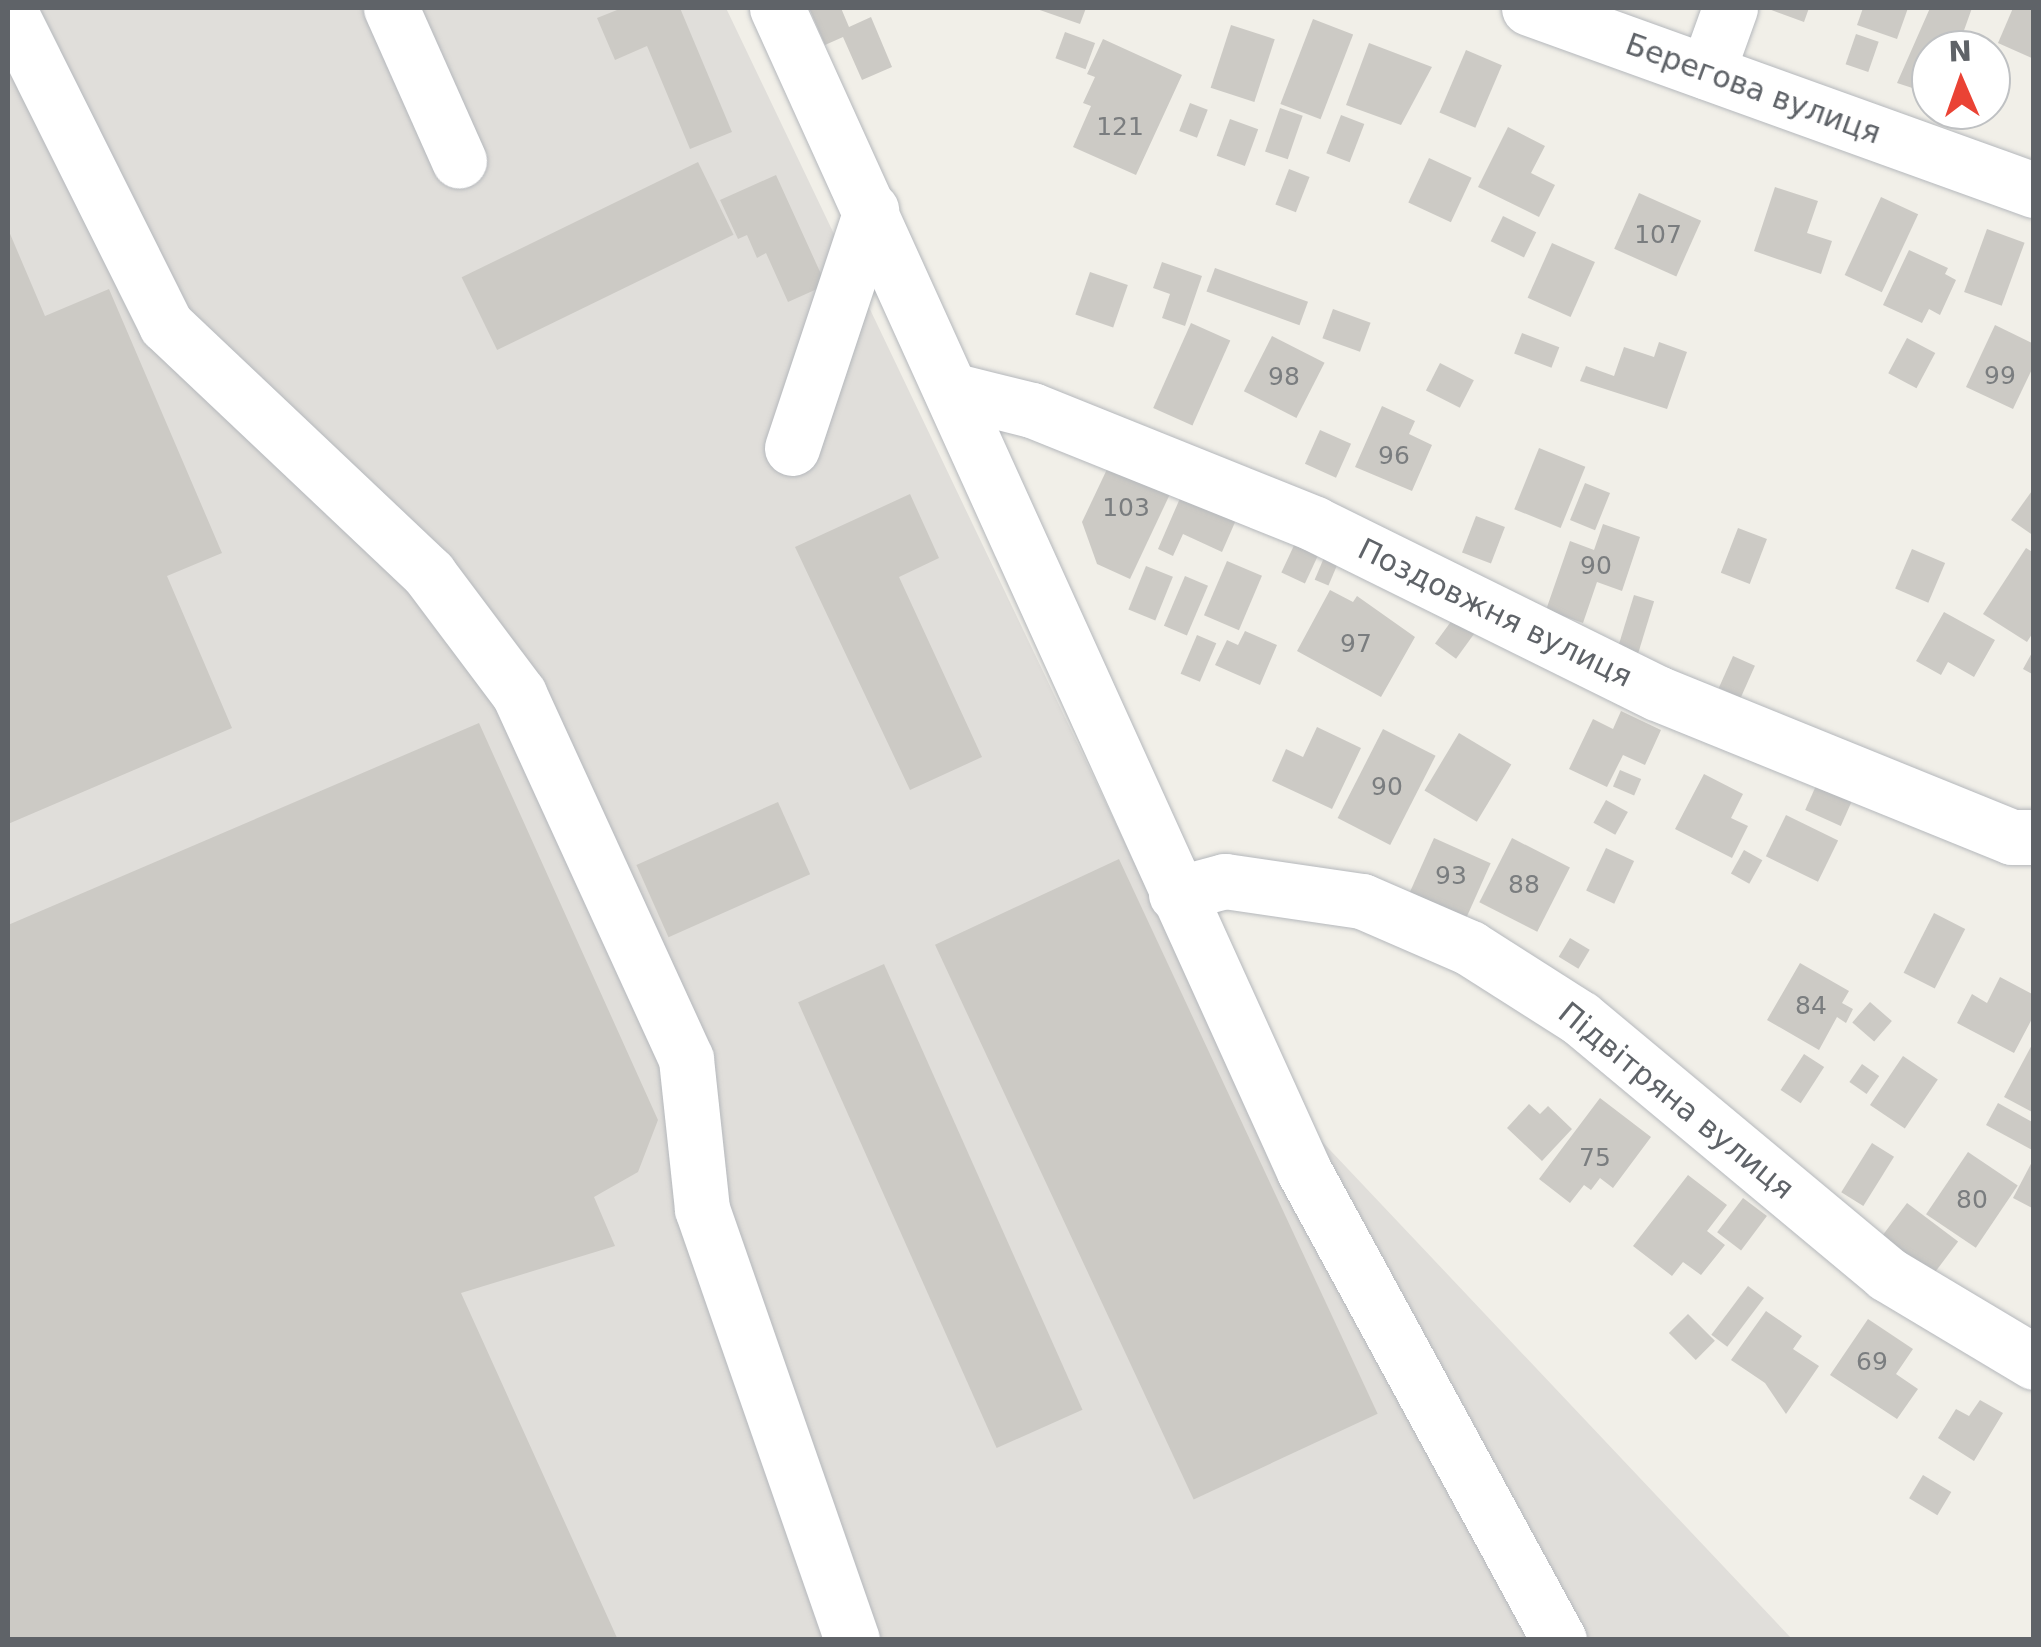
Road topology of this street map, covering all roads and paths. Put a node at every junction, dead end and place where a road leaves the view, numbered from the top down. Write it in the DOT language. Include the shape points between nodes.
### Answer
graph roads {
  1 [pos="8,8"];
  2 [pos="392,8"];
  3 [pos="778,8"];
  4 [pos="1530,8"];
  5 [pos="1730,8"];
  6 [pos="1706,72"];
  7 [pos="459,161"];
  8 [pos="2034,190"];
  9 [pos="871,210"];
  10 [pos="954,390"];
  11 [pos="792,448"];
  12 [pos="2034,838"];
  13 [pos="1176,894"];
  14 [pos="2034,1362"];
  15 [pos="852,1640"];
  16 [pos="1559,1640"];
  1 -- 15 [label="street" via="166,325 429,574 518,694 686,1059 702,1209"];
  2 -- 7 [label="street"];
  3 -- 9 [label="street"];
  4 -- 6 [label="street, Берегова вулиця"];
  5 -- 6 [label="street"];
  6 -- 8 [label="street, Берегова вулиця"];
  9 -- 10 [label="street"];
  9 -- 11 [label="street"];
  10 -- 12 [label="street, Поздовжня вулиця" via="1032,410 1315,524 1657,693 2012,837"];
  10 -- 13 [label="street"];
  13 -- 14 [label="street, Підвітряна вулиця" via="1225,881 1362,901 1470,948 1580,1018 1888,1274"];
  13 -- 16 [label="street" via="1304,1172"];
}
